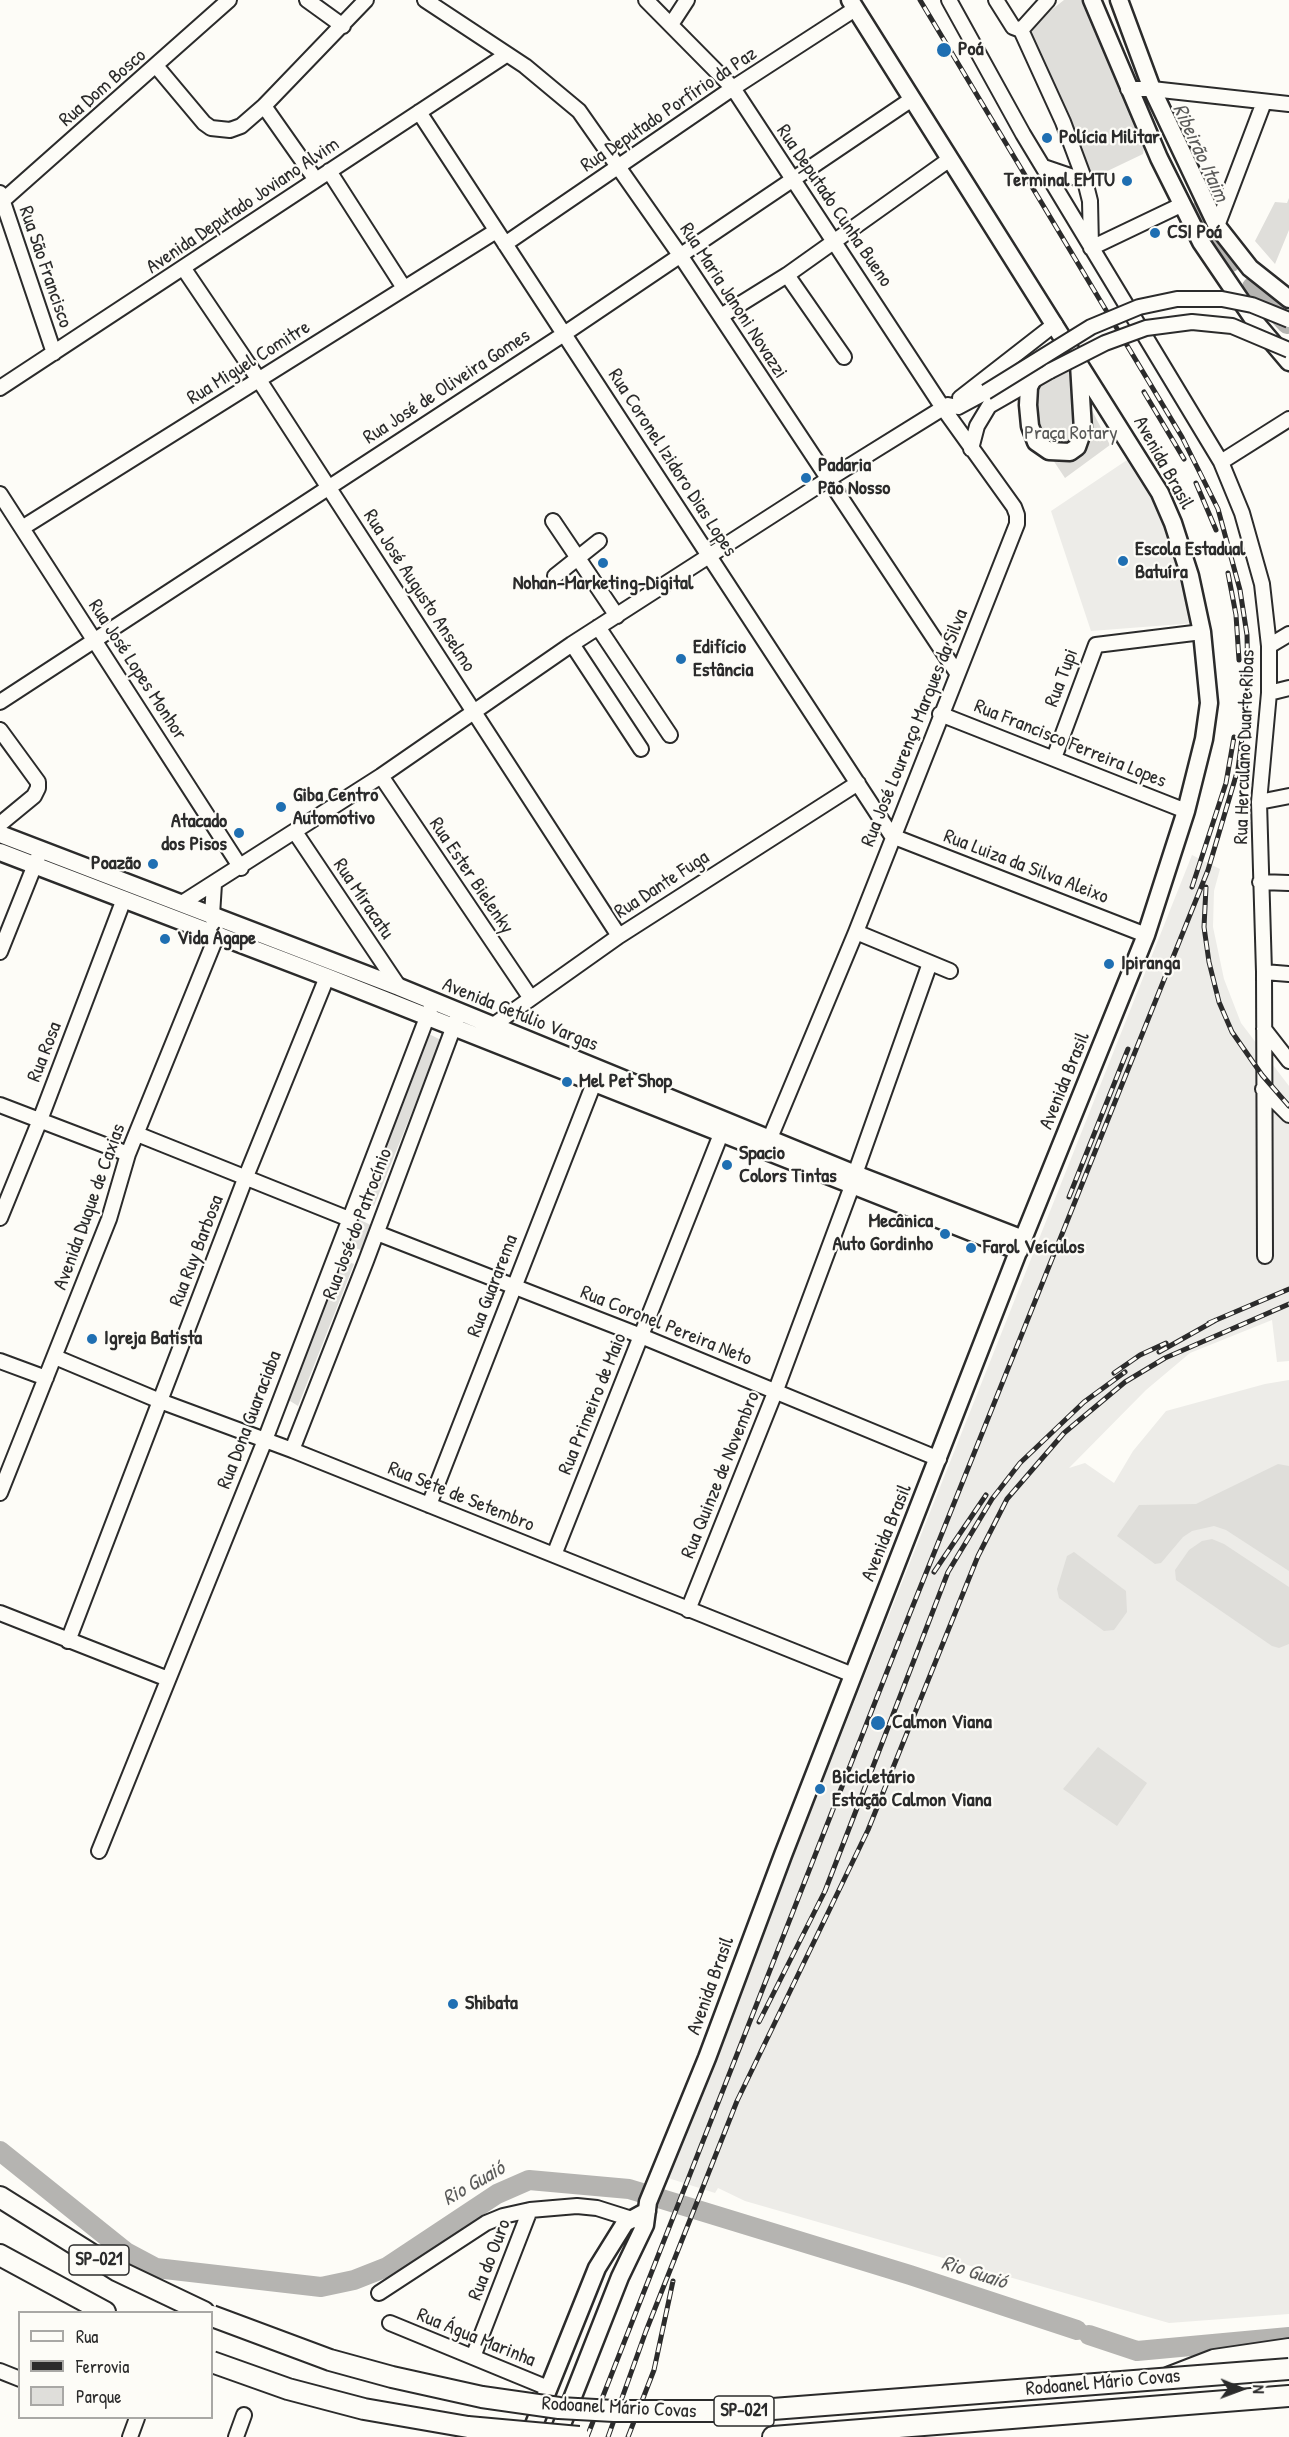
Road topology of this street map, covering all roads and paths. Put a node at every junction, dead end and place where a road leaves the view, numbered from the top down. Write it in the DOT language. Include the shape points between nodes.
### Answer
graph roads {
  1 [pos="229,0"];
  2 [pos="307,0"];
  3 [pos="366,0"];
  4 [pos="425,0"];
  5 [pos="646,0"];
  6 [pos="687,0"];
  7 [pos="949,0"];
  8 [pos="996,0"];
  9 [pos="1048,0"];
  10 [pos="1092,0"];
  11 [pos="1119,0"];
  12 [pos="853,4"];
  13 [pos="672,23"];
  14 [pos="343,26"];
  15 [pos="1017,29"];
  16 [pos="506,55"];
  17 [pos="157,67"];
  18 [pos="733,88"];
  19 [pos="1128,89"];
  20 [pos="1152,89"];
  21 [pos="912,99"];
  22 [pos="1264,102"];
  23 [pos="1289,104"];
  24 [pos="264,106"];
  25 [pos="419,112"];
  26 [pos="950,159"];
  27 [pos="620,166"];
  28 [pos="1044,167"];
  29 [pos="329,171"];
  30 [pos="792,179"];
  31 [pos="316,180"];
  32 [pos="1085,181"];
  33 [pos="1,199"];
  34 [pos="1181,205"];
  35 [pos="1217,226"];
  36 [pos="496,231"];
  37 [pos="833,240"];
  38 [pos="505,244"];
  39 [pos="1091,248"];
  40 [pos="680,255"];
  41 [pos="1241,257"];
  42 [pos="184,269"];
  43 [pos="787,275"];
  44 [pos="1224,277"];
  45 [pos="1263,280"];
  46 [pos="404,288"];
  47 [pos="1237,295"];
  48 [pos="1289,298"];
  49 [pos="721,316"];
  50 [pos="1289,320"];
  51 [pos="1055,324"];
  52 [pos="564,334"];
  53 [pos="1289,350"];
  54 [pos="54,353"];
  55 [pos="844,357"];
  56 [pos="1289,362"];
  57 [pos="1079,363"];
  58 [pos="1034,379"];
  59 [pos="259,380"];
  60 [pos="0,388"];
  61 [pos="945,407"];
  62 [pos="1289,419"];
  63 [pos="971,449"];
  64 [pos="1221,462"];
  65 [pos="827,480"];
  66 [pos="329,489"];
  67 [pos="0,494"];
  68 [pos="553,521"];
  69 [pos="22,528"];
  70 [pos="599,541"];
  71 [pos="578,557"];
  72 [pos="710,557"];
  73 [pos="555,576"];
  74 [pos="616,616"];
  75 [pos="598,627"];
  76 [pos="1202,632"];
  77 [pos="1289,634"];
  78 [pos="96,640"];
  79 [pos="572,644"];
  80 [pos="1269,646"];
  81 [pos="957,673"];
  82 [pos="1289,688"];
  83 [pos="1269,693"];
  84 [pos="0,702"];
  85 [pos="474,711"];
  86 [pos="940,714"];
  87 [pos="0,730"];
  88 [pos="670,735"];
  89 [pos="640,749"];
  90 [pos="1054,758"];
  91 [pos="381,776"];
  92 [pos="858,783"];
  93 [pos="1289,796"];
  94 [pos="1260,802"];
  95 [pos="1186,812"];
  96 [pos="0,824"];
  97 [pos="295,832"];
  98 [pos="0,834"];
  99 [pos="892,836"];
  100 [pos="0,852"];
  101 [pos="38,857"];
  102 [pos="241,868"];
  103 [pos="1260,882"];
  104 [pos="1289,883"];
  105 [pos="214,884"];
  106 [pos="123,899"];
  107 [pos="182,903"];
  108 [pos="212,915"];
  109 [pos="855,933"];
  110 [pos="217,935"];
  111 [pos="1146,935"];
  112 [pos="620,936"];
  113 [pos="0,952"];
  114 [pos="930,963"];
  115 [pos="950,970"];
  116 [pos="1264,972"];
  117 [pos="1289,974"];
  118 [pos="327,977"];
  119 [pos="399,987"];
  120 [pos="530,997"];
  121 [pos="432,1002"];
  122 [pos="459,1011"];
  123 [pos="426,1018"];
  124 [pos="490,1025"];
  125 [pos="453,1028"];
  126 [pos="1264,1029"];
  127 [pos="479,1039"];
  128 [pos="1287,1056"];
  129 [pos="594,1083"];
  130 [pos="1263,1089"];
  131 [pos="0,1105"];
  132 [pos="1289,1114"];
  133 [pos="40,1120"];
  134 [pos="137,1134"];
  135 [pos="721,1134"];
  136 [pos="770,1138"];
  137 [pos="128,1154"];
  138 [pos="245,1179"];
  139 [pos="853,1180"];
  140 [pos="0,1218"];
  141 [pos="349,1219"];
  142 [pos="377,1233"];
  143 [pos="1021,1245"];
  144 [pos="1264,1256"];
  145 [pos="513,1287"];
  146 [pos="641,1336"];
  147 [pos="55,1357"];
  148 [pos="0,1361"];
  149 [pos="46,1378"];
  150 [pos="776,1390"];
  151 [pos="160,1401"];
  152 [pos="265,1440"];
  153 [pos="292,1450"];
  154 [pos="939,1459"];
  155 [pos="4,1471"];
  156 [pos="0,1492"];
  157 [pos="429,1505"];
  158 [pos="554,1555"];
  159 [pos="688,1610"];
  160 [pos="0,1613"];
  161 [pos="68,1641"];
  162 [pos="853,1674"];
  163 [pos="168,1679"];
  164 [pos="99,1851"];
  165 [pos="0,2197"];
  166 [pos="530,2210"];
  167 [pos="643,2214"];
  168 [pos="0,2255"];
  169 [pos="379,2293"];
  170 [pos="101,2311"];
  171 [pos="200,2311"];
  172 [pos="213,2316"];
  173 [pos="390,2323"];
  174 [pos="1289,2349"];
  175 [pos="473,2357"];
  176 [pos="213,2362"];
  177 [pos="1289,2369"];
  178 [pos="0,2371"];
  179 [pos="1169,2377"];
  180 [pos="18,2378"];
  181 [pos="548,2388"];
  182 [pos="1289,2396"];
  183 [pos="244,2415"];
  184 [pos="131,2419"];
  185 [pos="130,2437"];
  186 [pos="236,2437"];
  187 [pos="528,2437"];
  188 [pos="556,2437"];
  189 [pos="579,2437"];
  190 [pos="773,2437"];
  1 -- 17 [label="street, Rua Dom Bosco"];
  2 -- 14 [label="street"];
  3 -- 14 [label="street"];
  4 -- 16 [label="street, Rua Maria Janoni Novazzi"];
  5 -- 13 [label="street, Rua Deputado Cunha Bueno"];
  6 -- 13 [label="street"];
  7 -- 28 [label="street, Rua Herculano Duarte Ribas"];
  8 -- 15 [label="street"];
  9 -- 15 [label="street"];
  10 -- 19 [label="main road"];
  11 -- 20 [label="main road"];
  12 -- 18 [label="street, Rua Deputado Porfírio da Paz"];
  12 -- 21 [label="main road, Avenida Brasil"];
  13 -- 18 [label="street, Rua Deputado Cunha Bueno"];
  14 -- 24 [label="street"];
  15 -- 32 [label="street" via="1063,122"];
  16 -- 25 [label="street, Avenida Deputado Joviano Alvim"];
  16 -- 27 [label="street, Rua Maria Janoni Novazzi" via="555,88 579,111"];
  17 -- 24 [label="street" via="211,128 230,130 241,126"];
  17 -- 33 [label="street, Rua Dom Bosco"];
  18 -- 27 [label="street, Rua Deputado Porfírio da Paz"];
  18 -- 30 [label="street, Rua Deputado Cunha Bueno"];
  19 -- 20 [label="street"];
  19 -- 34 [label="main road"];
  20 -- 22 [label="street"];
  20 -- 35 [label="main road"];
  21 -- 26 [label="main road, Avenida Brasil"];
  21 -- 30 [label="street, Rua José de Oliveira Gomes"];
  22 -- 23 [label="street"];
  22 -- 35 [label="street"];
  24 -- 31 [label="street"];
  25 -- 29 [label="street, Avenida Deputado Joviano Alvim"];
  25 -- 36 [label="street, Rua Coronel Izidoro Dias Lopes"];
  26 -- 37 [label="street"];
  26 -- 51 [label="main road, Avenida Brasil"];
  27 -- 38 [label="street, Rua Deputado Porfírio da Paz"];
  27 -- 40 [label="street, Rua Maria Janoni Novazzi"];
  28 -- 32 [label="street"];
  28 -- 39 [label="street, Rua Herculano Duarte Ribas"];
  29 -- 31 [label="street, Avenida Deputado Joviano Alvim"];
  29 -- 46 [label="street"];
  30 -- 37 [label="street, Rua Deputado Cunha Bueno"];
  30 -- 40 [label="street, Rua José de Oliveira Gomes"];
  31 -- 42 [label="street, Avenida Deputado Joviano Alvim"];
  32 -- 39 [label="street" via="1090,201"];
  33 -- 54 [label="street, Rua São Francisco"];
  34 -- 39 [label="street"];
  34 -- 44 [label="main road"];
  35 -- 41 [label="main road"];
  36 -- 38 [label="street, Rua Coronel Izidoro Dias Lopes"];
  36 -- 46 [label="street, Rua Miguel Comitre"];
  37 -- 43 [label="street"];
  37 -- 61 [label="street, Rua Deputado Cunha Bueno"];
  38 -- 52 [label="street, Rua Coronel Izidoro Dias Lopes"];
  39 -- 64 [label="street, Rua Herculano Duarte Ribas"];
  40 -- 49 [label="street, Rua Maria Janoni Novazzi"];
  40 -- 52 [label="street, Rua José de Oliveira Gomes"];
  41 -- 44 [label="main road" via="1241,272"];
  41 -- 45 [label="main road"];
  42 -- 54 [label="street, Avenida Deputado Joviano Alvim"];
  42 -- 59 [label="street, Rua José Augusto Anselmo"];
  43 -- 49 [label="street"];
  43 -- 55 [label="street"];
  44 -- 47 [label="main road"];
  45 -- 47 [label="main road" via="1248,281"];
  45 -- 48 [label="main road"];
  46 -- 59 [label="street, Rua Miguel Comitre"];
  47 -- 56 [label="main road"];
  49 -- 65 [label="street, Rua Maria Janoni Novazzi"];
  50 -- 61 [label="street, bridge" via="1222,298 1177,299 1139,308 1091,327 958,407"];
  51 -- 57 [label="main road, Avenida Brasil"];
  51 -- 61 [label="street"];
  52 -- 66 [label="street, Rua José de Oliveira Gomes"];
  52 -- 72 [label="street, Rua Coronel Izidoro Dias Lopes"];
  53 -- 58 [label="street, bridge" via="1232,326 1192,322 1146,328 1105,343"];
  54 -- 60 [label="street, Avenida Deputado Joviano Alvim"];
  57 -- 58 [label="main road" via="1083,430 1077,447 1070,452 1049,451 1036,441 1028,405 1029,387"];
  57 -- 76 [label="main road, Avenida Brasil" via="1160,493 1190,576"];
  58 -- 63 [label="street" via="989,406 977,426"];
  59 -- 66 [label="street, Rua José Augusto Anselmo"];
  59 -- 69 [label="street, Rua Miguel Comitre"];
  61 -- 63 [label="street, Rua Deputado Cunha Bueno"];
  61 -- 65 [label="street"];
  62 -- 64 [label="street"];
  63 -- 81 [label="street, Rua José Lourenço Marques da Silva" via="1014,507 1017,524"];
  64 -- 80 [label="street, Rua Herculano Duarte Ribas" via="1256,557"];
  65 -- 72 [label="street"];
  65 -- 81 [label="street, Rua Maria Janoni Novazzi"];
  66 -- 78 [label="street, Rua José de Oliveira Gomes"];
  66 -- 85 [label="street, Rua José Augusto Anselmo"];
  67 -- 69 [label="street, Rua José Lopes Monhor"];
  68 -- 71 [label="street"];
  69 -- 78 [label="street, Rua José Lopes Monhor"];
  70 -- 71 [label="street"];
  71 -- 73 [label="street"];
  71 -- 74 [label="street"];
  72 -- 74 [label="street"];
  72 -- 92 [label="street, Rua Coronel Izidoro Dias Lopes"];
  74 -- 75 [label="street"];
  75 -- 79 [label="street"];
  75 -- 88 [label="street"];
  76 -- 90 [label="street, Rua Tupi" via="1096,645"];
  76 -- 95 [label="main road, Avenida Brasil" via="1209,703"];
  77 -- 80 [label="street"];
  78 -- 84 [label="street, Rua José de Oliveira Gomes"];
  78 -- 102 [label="street, Rua José Lopes Monhor"];
  79 -- 85 [label="street"];
  79 -- 89 [label="street"];
  80 -- 83 [label="street, Rua Herculano Duarte Ribas"];
  81 -- 86 [label="street, Rua José Lourenço Marques da Silva"];
  82 -- 83 [label="street"];
  83 -- 94 [label="street, Rua Herculano Duarte Ribas"];
  85 -- 91 [label="street"];
  85 -- 112 [label="street, Rua José Augusto Anselmo"];
  86 -- 90 [label="street, Rua Francisco Ferreira Lopes"];
  86 -- 99 [label="street, Rua José Lourenço Marques da Silva"];
  87 -- 96 [label="street" via="38,782 34,796"];
  90 -- 95 [label="street, Rua Francisco Ferreira Lopes"];
  91 -- 97 [label="street"];
  91 -- 120 [label="street, Rua Ester Bielenky"];
  92 -- 99 [label="street, Rua Coronel Izidoro Dias Lopes"];
  92 -- 112 [label="street, Rua Dante Fuga"];
  93 -- 94 [label="street"];
  94 -- 103 [label="street, Rua Herculano Duarte Ribas"];
  95 -- 111 [label="main road, Avenida Brasil"];
  97 -- 102 [label="street"];
  97 -- 119 [label="street, Rua Miracatu"];
  98 -- 101 [label="main road, Avenida Getúlio Vargas"];
  99 -- 109 [label="street, Rua José Lourenço Marques da Silva"];
  99 -- 111 [label="street, Rua Luiza da Silva Aleixo"];
  100 -- 101 [label="main road, Avenida Getúlio Vargas"];
  101 -- 106 [label="main road, Avenida Getúlio Vargas"];
  101 -- 107 [label="main road, Avenida Getúlio Vargas"];
  101 -- 113 [label="street"];
  102 -- 105 [label="street"];
  103 -- 104 [label="street"];
  103 -- 116 [label="street, Rua Herculano Duarte Ribas"];
  105 -- 107 [label="street"];
  105 -- 108 [label="street"];
  106 -- 110 [label="main road, Avenida Getúlio Vargas"];
  106 -- 133 [label="street, Rua Rosa"];
  107 -- 108 [label="main road, Avenida Getúlio Vargas"];
  108 -- 110 [label="street"];
  108 -- 119 [label="main road, Avenida Getúlio Vargas"];
  109 -- 114 [label="street"];
  109 -- 136 [label="street, Rua José Lourenço Marques da Silva"];
  110 -- 118 [label="main road, Avenida Getúlio Vargas"];
  110 -- 134 [label="street, Avenida Duque de Caxias"];
  111 -- 143 [label="main road, Avenida Brasil"];
  112 -- 120 [label="street, Rua Dante Fuga"];
  114 -- 115 [label="street"];
  114 -- 139 [label="street, Rua Quinze de Novembro"];
  116 -- 117 [label="street"];
  116 -- 126 [label="street, Rua Herculano Duarte Ribas"];
  118 -- 123 [label="main road, Avenida Getúlio Vargas"];
  118 -- 138 [label="street, Rua Ruy Barbosa"];
  119 -- 121 [label="main road, Avenida Getúlio Vargas"];
  120 -- 124 [label="street, Rua Dante Fuga"];
  121 -- 122 [label="main road, Avenida Getúlio Vargas"];
  121 -- 123 [label="street, Rua Dona Guaraciaba"];
  122 -- 124 [label="main road, Avenida Getúlio Vargas"];
  122 -- 125 [label="street, Rua José do Patrocínio"];
  123 -- 125 [label="main road, Avenida Getúlio Vargas"];
  123 -- 141 [label="street, Rua Dona Guaraciaba"];
  124 -- 127 [label="street, Rua Dante Fuga"];
  124 -- 136 [label="main road, Avenida Getúlio Vargas"];
  125 -- 127 [label="main road, Avenida Getúlio Vargas"];
  125 -- 142 [label="street, Rua José do Patrocínio"];
  126 -- 128 [label="street"];
  126 -- 130 [label="street, Rua Herculano Duarte Ribas"];
  127 -- 129 [label="main road, Avenida Getúlio Vargas"];
  129 -- 135 [label="main road, Avenida Getúlio Vargas"];
  129 -- 145 [label="street, Rua Guararema"];
  130 -- 132 [label="street"];
  130 -- 144 [label="street, Rua Herculano Duarte Ribas"];
  131 -- 133 [label="street"];
  133 -- 137 [label="street"];
  133 -- 140 [label="street, Rua Rosa"];
  134 -- 137 [label="street, Avenida Duque de Caxias"];
  134 -- 138 [label="street"];
  135 -- 136 [label="main road" via="759,1144"];
  135 -- 139 [label="main road, Avenida Getúlio Vargas"];
  135 -- 146 [label="street, Rua Primeiro de Maio"];
  136 -- 139 [label="main road, Avenida Getúlio Vargas"];
  137 -- 147 [label="street, Avenida Duque de Caxias" via="109,1219"];
  138 -- 141 [label="street"];
  138 -- 151 [label="street, Rua Ruy Barbosa"];
  139 -- 143 [label="main road, Avenida Getúlio Vargas"];
  139 -- 150 [label="street, Rua Quinze de Novembro"];
  141 -- 152 [label="street, Rua Dona Guaraciaba"];
  142 -- 145 [label="street, Rua Coronel Pereira Neto"];
  142 -- 153 [label="street, Rua José do Patrocínio"];
  143 -- 154 [label="main road, Avenida Brasil"];
  145 -- 146 [label="street, Rua Coronel Pereira Neto"];
  145 -- 157 [label="street, Rua Guararema"];
  146 -- 150 [label="street, Rua Coronel Pereira Neto"];
  146 -- 158 [label="street, Rua Primeiro de Maio"];
  147 -- 149 [label="street, Avenida Duque de Caxias"];
  147 -- 151 [label="street, Rua Sete de Setembro"];
  148 -- 149 [label="street"];
  149 -- 155 [label="street, Avenida Duque de Caxias"];
  150 -- 154 [label="street, Rua Coronel Pereira Neto"];
  150 -- 159 [label="street, Rua Quinze de Novembro"];
  151 -- 152 [label="street, Rua Sete de Setembro"];
  151 -- 161 [label="street, Rua Ruy Barbosa"];
  152 -- 153 [label="street, Rua Sete de Setembro"];
  152 -- 163 [label="street, Rua Dona Guaraciaba"];
  153 -- 157 [label="street, Rua Sete de Setembro"];
  154 -- 162 [label="main road, Avenida Brasil"];
  155 -- 156 [label="street, Avenida Duque de Caxias"];
  157 -- 158 [label="street, Rua Sete de Setembro"];
  158 -- 159 [label="street, Rua Sete de Setembro"];
  159 -- 162 [label="street, Rua Sete de Setembro"];
  160 -- 161 [label="street"];
  161 -- 163 [label="street"];
  162 -- 167 [label="main road, Avenida Brasil"];
  163 -- 164 [label="street, Rua Dona Guaraciaba"];
  165 -- 171 [label="highway, SP-021" via="118,2271"];
  166 -- 167 [label="street" via="597,2208"];
  166 -- 169 [label="street" via="486,2223"];
  166 -- 175 [label="street, Rua do Ouro"];
  167 -- 181 [label="main road, Avenida Brasil" via="616,2234 597,2268"];
  167 -- 188 [label="main road, Avenida Brasil"];
  168 -- 170 [label="highway, SP-021"];
  172 -- 179 [label="highway, Rodoanel Mário Covas / SP-021, bridge" via="330,2360 392,2377 482,2397 559,2408 747,2411"];
  173 -- 175 [label="street, Rua Água Marinha"];
  174 -- 179 [label="highway" via="1214,2360"];
  175 -- 181 [label="street, Rua Água Marinha"];
  176 -- 189 [label="highway, Rodoanel Mário Covas, bridge" via="288,2389 364,2409 468,2427"];
  177 -- 179 [label="highway, Rodoanel Mário Covas / SP-021, bridge"];
  178 -- 180 [label="street"];
  181 -- 187 [label="main road, Avenida Brasil"];
  182 -- 190 [label="highway, Rodoanel Mário Covas / SP-021"];
  183 -- 186 [label="street"];
  184 -- 185 [label="street"];
}
